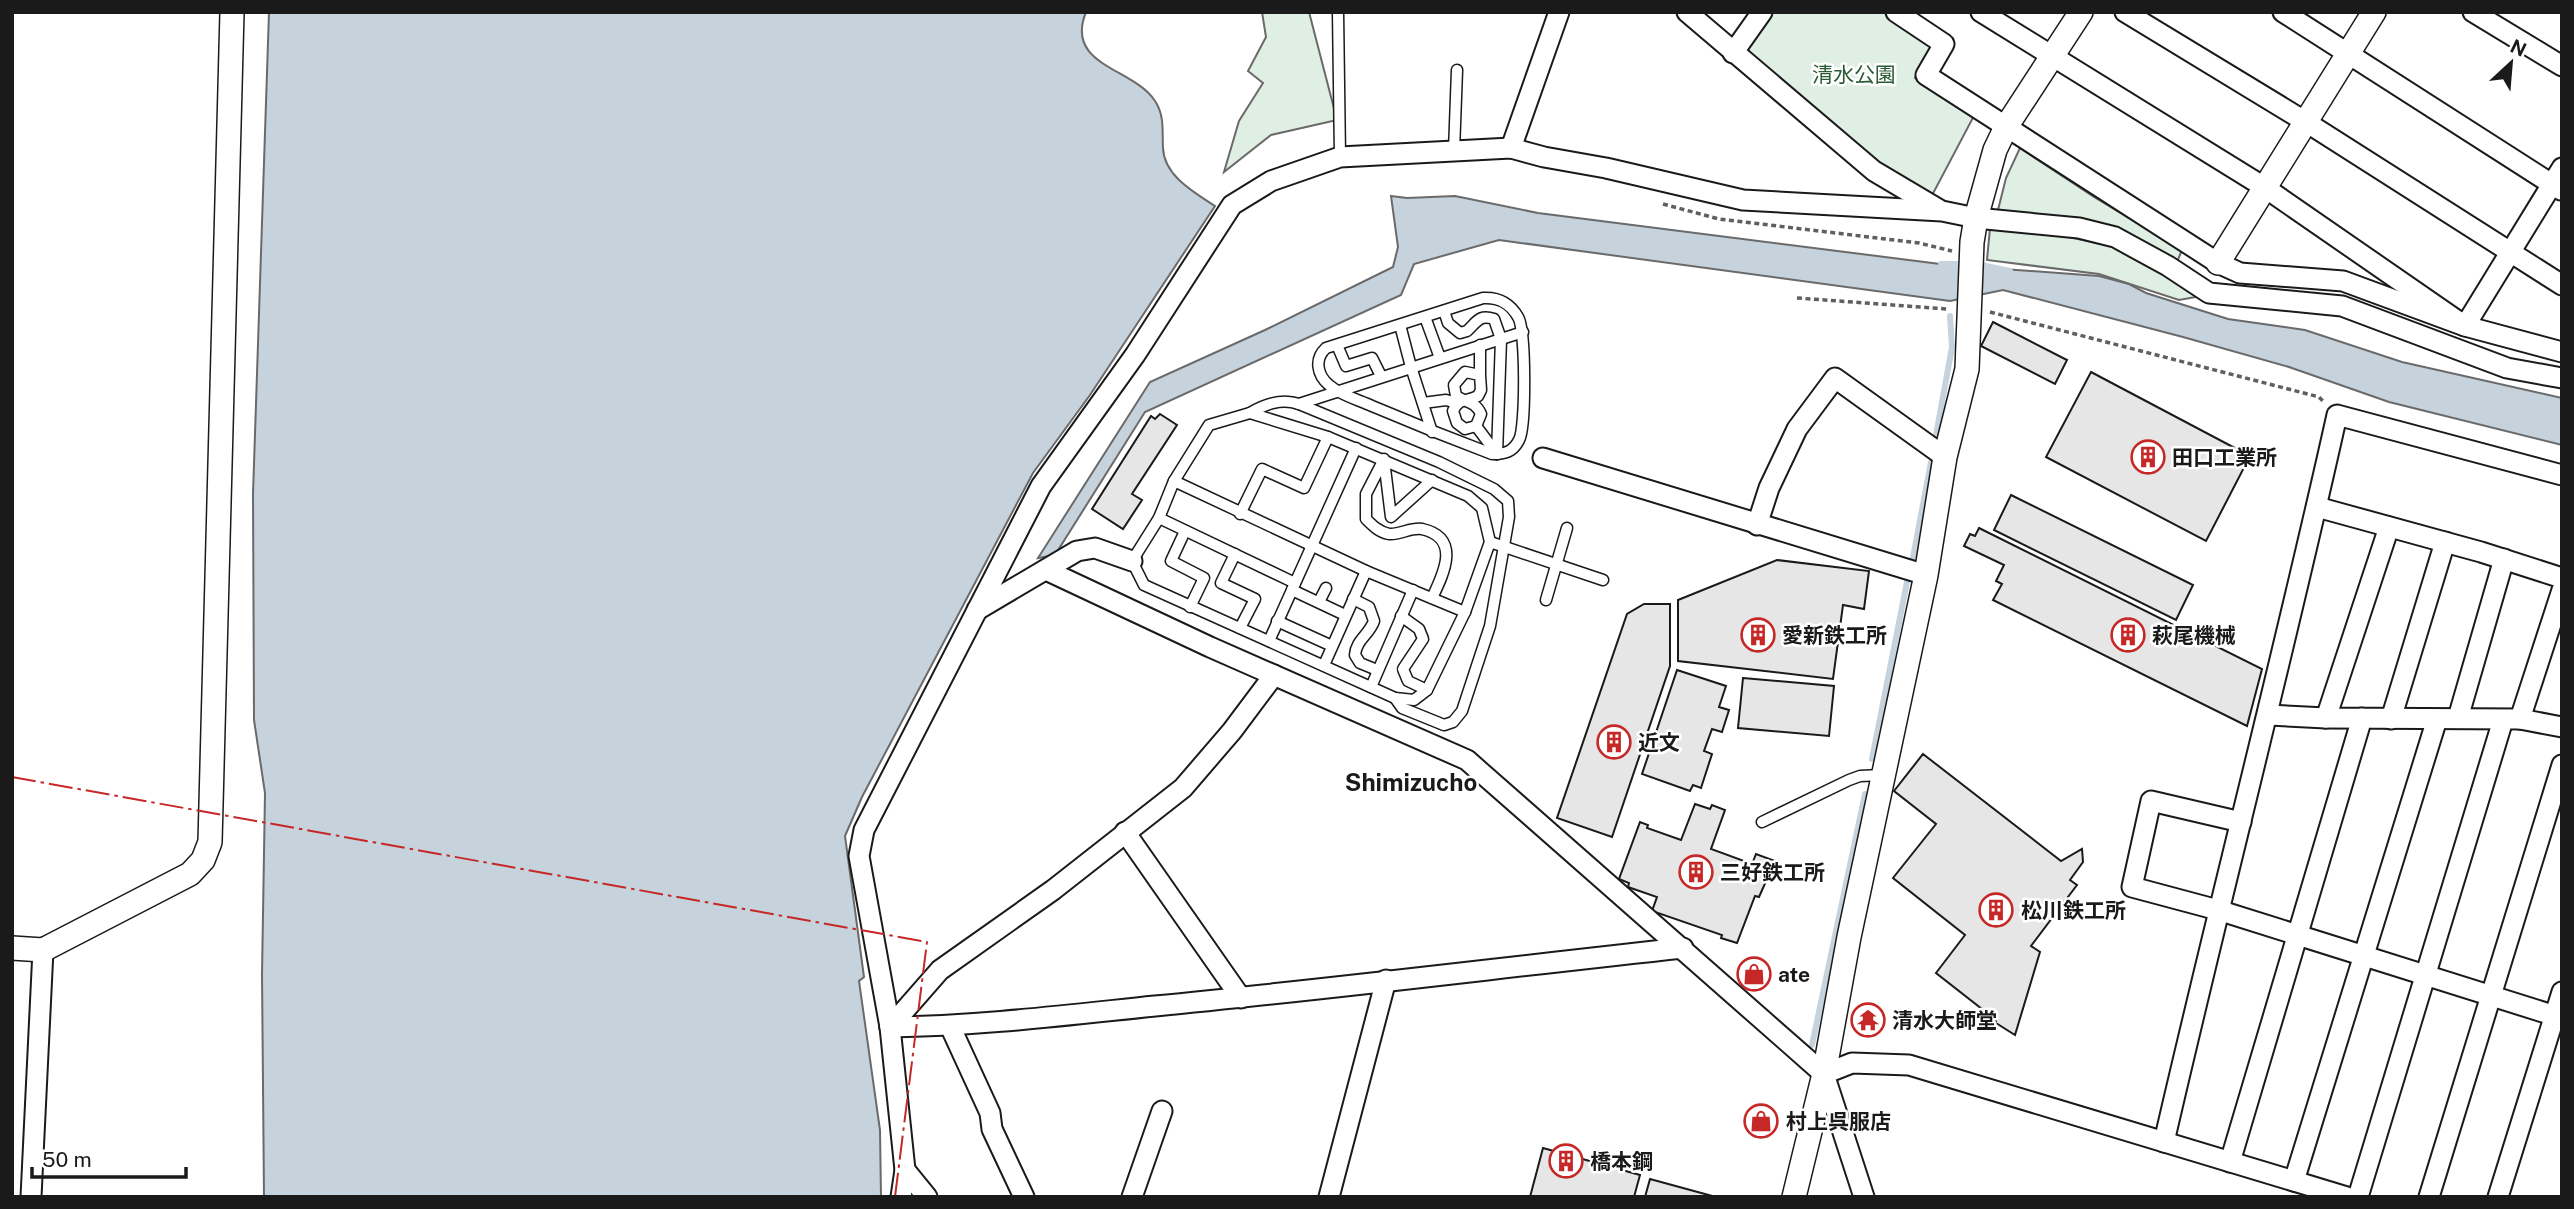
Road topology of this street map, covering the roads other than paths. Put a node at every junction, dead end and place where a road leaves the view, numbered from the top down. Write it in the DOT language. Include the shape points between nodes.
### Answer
graph roads {
  1 [pos="232,12"];
  2 [pos="1338,12"];
  3 [pos="1559,12"];
  4 [pos="1687,12"];
  5 [pos="1762,12"];
  6 [pos="1896,12"];
  7 [pos="1981,12"];
  8 [pos="2081,12"];
  9 [pos="2125,12"];
  10 [pos="2283,12"];
  11 [pos="2374,12"];
  12 [pos="2473,12"];
  13 [pos="2347,52"];
  14 [pos="1733,53"];
  15 [pos="2052,58"];
  16 [pos="2562,66"];
  17 [pos="1457,70"];
  18 [pos="2306,122"];
  19 [pos="2006,127"];
  20 [pos="1511,148"];
  21 [pos="1454,151"];
  22 [pos="1340,157"];
  23 [pos="2562,168"];
  24 [pos="2264,187"];
  25 [pos="2556,188"];
  26 [pos="1942,211"];
  27 [pos="1976,218"];
  28 [pos="2509,252"];
  29 [pos="2218,263"];
  30 [pos="2562,285"];
  31 [pos="1444,310"];
  32 [pos="1425,317"];
  33 [pos="1400,325"];
  34 [pos="2465,326"];
  35 [pos="1523,332"];
  36 [pos="1501,339"];
  37 [pos="1337,345"];
  38 [pos="1480,345"];
  39 [pos="2562,352"];
  40 [pos="1440,358"];
  41 [pos="1411,367"];
  42 [pos="1480,375"];
  43 [pos="1381,376"];
  44 [pos="2562,378"];
  45 [pos="1336,391"];
  46 [pos="1460,401"];
  47 [pos="1423,403"];
  48 [pos="1299,404"];
  49 [pos="1250,412"];
  50 [pos="1476,426"];
  51 [pos="1432,432"];
  52 [pos="1328,437"];
  53 [pos="1356,448"];
  54 [pos="1497,454"];
  55 [pos="1945,457"];
  56 [pos="1543,458"];
  57 [pos="1384,459"];
  58 [pos="2562,475"];
  59 [pos="1432,480"];
  60 [pos="1174,481"];
  61 [pos="2317,507"];
  62 [pos="1240,514"];
  63 [pos="1159,518"];
  64 [pos="1757,525"];
  65 [pos="2389,527"];
  66 [pos="1567,528"];
  67 [pos="1185,531"];
  68 [pos="1490,541"];
  69 [pos="2445,542"];
  70 [pos="1313,546"];
  71 [pos="1504,546"];
  72 [pos="1235,554"];
  73 [pos="2504,559"];
  74 [pos="1132,561"];
  75 [pos="1557,564"];
  76 [pos="1046,570"];
  77 [pos="1366,571"];
  78 [pos="1926,575"];
  79 [pos="2562,578"];
  80 [pos="1603,580"];
  81 [pos="1294,587"];
  82 [pos="1326,588"];
  83 [pos="1413,590"];
  84 [pos="2562,590"];
  85 [pos="1432,598"];
  86 [pos="1353,599"];
  87 [pos="1546,600"];
  88 [pos="1319,603"];
  89 [pos="1190,607"];
  90 [pos="976,611"];
  91 [pos="1465,612"];
  92 [pos="1345,615"];
  93 [pos="1401,616"];
  94 [pos="1277,621"];
  95 [pos="1240,628"];
  96 [pos="1269,641"];
  97 [pos="1332,646"];
  98 [pos="1324,665"];
  99 [pos="1377,670"];
  100 [pos="1274,675"];
  101 [pos="1371,687"];
  102 [pos="1427,690"];
  103 [pos="1395,698"];
  104 [pos="2269,715"];
  105 [pos="2326,718"];
  106 [pos="2362,718"];
  107 [pos="2458,718"];
  108 [pos="2391,719"];
  109 [pos="2437,719"];
  110 [pos="2511,720"];
  111 [pos="2562,727"];
  112 [pos="2562,765"];
  113 [pos="1883,775"];
  114 [pos="1762,822"];
  115 [pos="2241,822"];
  116 [pos="1125,832"];
  117 [pos="2218,910"];
  118 [pos="2298,936"];
  119 [pos="12,948"];
  120 [pos="1683,948"];
  121 [pos="43,950"];
  122 [pos="2362,956"];
  123 [pos="2426,975"];
  124 [pos="1386,980"];
  125 [pos="2562,992"];
  126 [pos="2490,994"];
  127 [pos="1241,998"];
  128 [pos="2558,1017"];
  129 [pos="890,1027"];
  130 [pos="950,1027"];
  131 [pos="1824,1074"];
  132 [pos="1162,1111"];
  133 [pos="2164,1142"];
  134 [pos="2230,1162"];
  135 [pos="905,1170"];
  136 [pos="2294,1181"];
  137 [pos="31,1197"];
  138 [pos="901,1197"];
  139 [pos="927,1197"];
  140 [pos="1024,1197"];
  141 [pos="1132,1197"];
  142 [pos="1329,1197"];
  143 [pos="1794,1197"];
  144 [pos="1864,1197"];
  145 [pos="2347,1197"];
  146 [pos="2358,1197"];
  147 [pos="2429,1197"];
  148 [pos="2498,1197"];
  1 -- 121 [label="street" via="210,842 203,860 190,874"];
  2 -- 22 [label="lane"];
  3 -- 20 [label="street"];
  4 -- 14 [label="street"];
  5 -- 14 [label="street"];
  6 -- 19 [label="street" via="1944,44 1926,75"];
  7 -- 15 [label="street"];
  8 -- 15 [label="street"];
  9 -- 18 [label="street"];
  10 -- 13 [label="street"];
  11 -- 13 [label="street"];
  12 -- 16 [label="street"];
  13 -- 18 [label="street"];
  13 -- 25 [label="street"];
  14 -- 26 [label="street" via="1874,171"];
  15 -- 19 [label="street"];
  15 -- 24 [label="street"];
  17 -- 21 [label="lane"];
  18 -- 24 [label="street"];
  18 -- 28 [label="street"];
  19 -- 27 [label="street"];
  19 -- 29 [label="street"];
  20 -- 21 [label="street"];
  20 -- 26 [label="street" via="1743,200"];
  21 -- 22 [label="street"];
  22 -- 90 [label="street" via="1271,180 1232,205 1135,355 1041,486"];
  23 -- 25 [label="street"];
  24 -- 29 [label="street"];
  24 -- 34 [label="street"];
  25 -- 28 [label="street"];
  26 -- 27 [label="street"];
  27 -- 44 [label="street" via="2079,228 2115,237 2209,293 2342,306 2507,368"];
  27 -- 55 [label="street" via="1967,369"];
  28 -- 30 [label="street"];
  28 -- 34 [label="street"];
  29 -- 34 [label="street" via="2240,273 2343,281"];
  31 -- 32 [label="lane"];
  31 -- 35 [label="lane" via="1496,298 1517,314"];
  31 -- 36 [label="lane" via="1448,323 1461,333 1480,318 1494,319"];
  32 -- 33 [label="lane"];
  32 -- 40 [label="lane"];
  33 -- 37 [label="lane"];
  33 -- 41 [label="lane"];
  34 -- 39 [label="street"];
  35 -- 36 [label="lane"];
  35 -- 54 [label="lane" via="1523,430 1512,450"];
  36 -- 38 [label="lane"];
  36 -- 54 [label="lane"];
  37 -- 43 [label="lane" via="1346,366 1372,358"];
  37 -- 45 [label="lane" via="1320,354 1318,365"];
  38 -- 40 [label="lane"];
  38 -- 42 [label="lane"];
  40 -- 41 [label="lane"];
  41 -- 43 [label="lane"];
  41 -- 47 [label="lane"];
  42 -- 46 [label="lane" via="1478,396"];
  42 -- 46 [label="lane" via="1465,372 1458,379 1454,391"];
  43 -- 45 [label="lane"];
  45 -- 48 [label="lane"];
  45 -- 51 [label="lane"];
  46 -- 47 [label="lane"];
  46 -- 50 [label="lane" via="1478,407 1481,414"];
  46 -- 50 [label="lane" via="1454,417 1460,427"];
  47 -- 51 [label="lane"];
  48 -- 49 [label="lane" via="1286,400"];
  48 -- 71 [label="lane" via="1499,492 1509,506"];
  49 -- 52 [label="lane"];
  49 -- 60 [label="lane" via="1209,425"];
  50 -- 54 [label="lane"];
  51 -- 54 [label="lane"];
  52 -- 53 [label="lane"];
  52 -- 62 [label="lane" via="1304,488 1262,469"];
  53 -- 57 [label="lane"];
  53 -- 70 [label="lane"];
  55 -- 64 [label="street" via="1835,378 1797,429"];
  55 -- 78 [label="street"];
  56 -- 64 [label="street"];
  57 -- 59 [label="lane"];
  57 -- 59 [label="lane" via="1391,517"];
  57 -- 85 [label="lane" via="1366,494 1366,519 1378,531 1390,534 1423,529 1441,541 1447,554 1446,568"];
  58 -- 61 [label="street" via="2337,415"];
  59 -- 68 [label="lane" via="1480,505"];
  60 -- 62 [label="lane"];
  60 -- 63 [label="lane"];
  61 -- 65 [label="street"];
  61 -- 104 [label="street"];
  62 -- 70 [label="lane"];
  63 -- 67 [label="lane"];
  63 -- 74 [label="lane"];
  64 -- 78 [label="street"];
  65 -- 69 [label="street"];
  65 -- 105 [label="street"];
  66 -- 75 [label="lane"];
  67 -- 72 [label="lane"];
  67 -- 89 [label="lane" via="1171,561 1204,578"];
  68 -- 71 [label="lane"];
  68 -- 91 [label="lane"];
  69 -- 73 [label="street"];
  69 -- 108 [label="street"];
  70 -- 77 [label="lane"];
  70 -- 81 [label="lane"];
  71 -- 75 [label="lane"];
  71 -- 103 [label="lane" via="1490,626 1462,712 1444,725 1402,708"];
  72 -- 81 [label="lane"];
  72 -- 95 [label="lane" via="1221,583 1255,599"];
  73 -- 79 [label="street"];
  73 -- 107 [label="street"];
  74 -- 76 [label="street" via="1095,548 1077,551"];
  74 -- 89 [label="lane" via="1144,585"];
  75 -- 80 [label="lane"];
  75 -- 87 [label="lane"];
  76 -- 90 [label="street"];
  76 -- 100 [label="street"];
  77 -- 83 [label="lane"];
  77 -- 86 [label="lane"];
  78 -- 113 [label="street"];
  81 -- 88 [label="lane"];
  81 -- 94 [label="lane"];
  82 -- 88 [label="lane"];
  83 -- 85 [label="lane"];
  83 -- 93 [label="lane"];
  84 -- 110 [label="street"];
  85 -- 91 [label="lane"];
  86 -- 92 [label="lane"];
  86 -- 99 [label="lane" via="1369,607 1374,621 1355,655"];
  88 -- 92 [label="lane"];
  89 -- 95 [label="lane"];
  90 -- 129 [label="street" via="863,830 859,856"];
  91 -- 102 [label="lane"];
  92 -- 97 [label="lane"];
  93 -- 99 [label="lane"];
  93 -- 102 [label="lane" via="1415,624 1423,639 1403,669 1408,681"];
  94 -- 96 [label="lane"];
  94 -- 97 [label="lane"];
  95 -- 96 [label="lane"];
  96 -- 98 [label="lane"];
  97 -- 98 [label="lane"];
  98 -- 101 [label="lane"];
  99 -- 101 [label="lane"];
  100 -- 116 [label="street" via="1183,788"];
  100 -- 120 [label="street" via="1466,760"];
  101 -- 103 [label="lane"];
  102 -- 103 [label="lane" via="1414,700"];
  104 -- 105 [label="street"];
  104 -- 115 [label="street"];
  105 -- 106 [label="street"];
  106 -- 108 [label="street"];
  106 -- 118 [label="street"];
  107 -- 109 [label="street"];
  107 -- 110 [label="street"];
  108 -- 109 [label="street"];
  109 -- 122 [label="street"];
  110 -- 111 [label="street"];
  110 -- 123 [label="street"];
  112 -- 126 [label="street"];
  113 -- 114 [label="lane" via="1849,780"];
  113 -- 131 [label="street"];
  115 -- 117 [label="street"];
  115 -- 117 [label="street" via="2151,801 2132,887"];
  116 -- 127 [label="street"];
  116 -- 129 [label="street" via="940,970"];
  117 -- 118 [label="street"];
  117 -- 133 [label="street"];
  118 -- 122 [label="street"];
  118 -- 134 [label="street"];
  119 -- 121 [label="street"];
  120 -- 124 [label="street"];
  120 -- 131 [label="street"];
  121 -- 137 [label="street"];
  122 -- 123 [label="street"];
  122 -- 136 [label="street"];
  123 -- 126 [label="street"];
  123 -- 146 [label="street"];
  124 -- 127 [label="street"];
  124 -- 142 [label="street"];
  125 -- 128 [label="street"];
  126 -- 128 [label="street"];
  126 -- 147 [label="street"];
  127 -- 130 [label="street"];
  128 -- 148 [label="street"];
  129 -- 130 [label="street"];
  129 -- 135 [label="street"];
  130 -- 140 [label="street"];
  131 -- 133 [label="street" via="1852,1063 1909,1065"];
  131 -- 143 [label="street"];
  131 -- 144 [label="street"];
  132 -- 141 [label="street"];
  133 -- 134 [label="street"];
  134 -- 136 [label="street"];
  135 -- 138 [label="street"];
  135 -- 139 [label="street"];
  136 -- 145 [label="street"];
}
